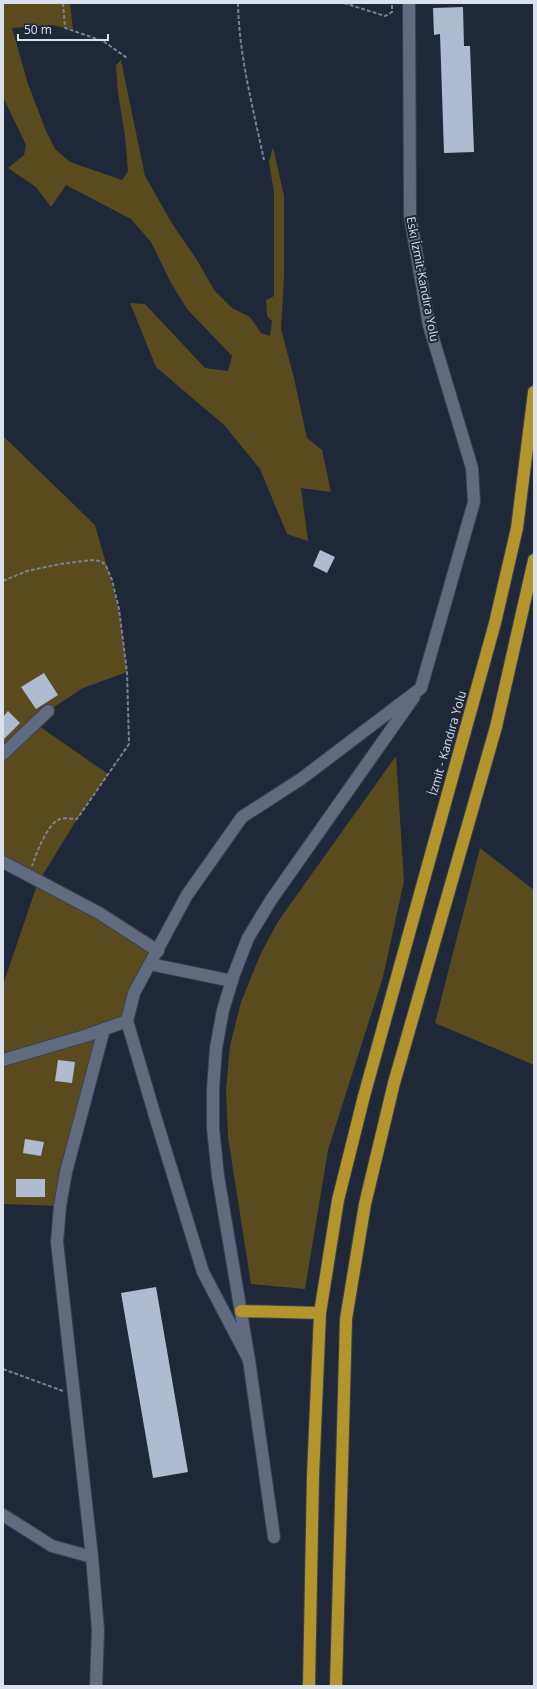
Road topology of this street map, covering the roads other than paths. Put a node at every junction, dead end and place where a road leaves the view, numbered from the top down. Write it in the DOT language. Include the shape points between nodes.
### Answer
graph roads {
  1 [pos="409,3"];
  2 [pos="534,392"];
  3 [pos="534,560"];
  4 [pos="421,688"];
  5 [pos="48,711"];
  6 [pos="3,754"];
  7 [pos="3,862"];
  8 [pos="158,951"];
  9 [pos="150,964"];
  10 [pos="232,981"];
  11 [pos="127,1021"];
  12 [pos="104,1029"];
  13 [pos="3,1060"];
  14 [pos="241,1311"];
  15 [pos="320,1313"];
  16 [pos="249,1360"];
  17 [pos="3,1515"];
  18 [pos="274,1537"];
  19 [pos="92,1557"];
  20 [pos="96,1686"];
  21 [pos="309,1686"];
  22 [pos="336,1686"];
  1 -- 4 [label="street, Eskı İzmit-Kandıra Yolu" via="410,216 429,325 472,468 474,502"];
  2 -- 15 [label="highway, İzmit - Kandıra Yolu" via="517,528 495,623 364,1096 338,1200"];
  3 -- 22 [label="highway" via="496,727 394,1083 365,1204 346,1319"];
  4 -- 8 [label="street" via="301,779 242,817 187,895"];
  4 -- 10 [label="street" via="271,900 248,938"];
  5 -- 6 [label="street"];
  7 -- 8 [label="street" via="99,914"];
  8 -- 9 [label="street"];
  9 -- 10 [label="street"];
  9 -- 11 [label="street" via="134,993"];
  10 -- 14 [label="street" via="223,1010 216,1048 213,1128 218,1176"];
  11 -- 12 [label="street"];
  11 -- 16 [label="street" via="203,1272"];
  12 -- 13 [label="street"];
  12 -- 19 [label="street" via="66,1172 60,1206 58,1249"];
  14 -- 15 [label="highway"];
  14 -- 16 [label="street"];
  15 -- 21 [label="highway, İzmit - Kandıra Yolu" via="313,1476"];
  16 -- 18 [label="street"];
  17 -- 19 [label="street" via="52,1546"];
  19 -- 20 [label="street" via="98,1630"];
}
